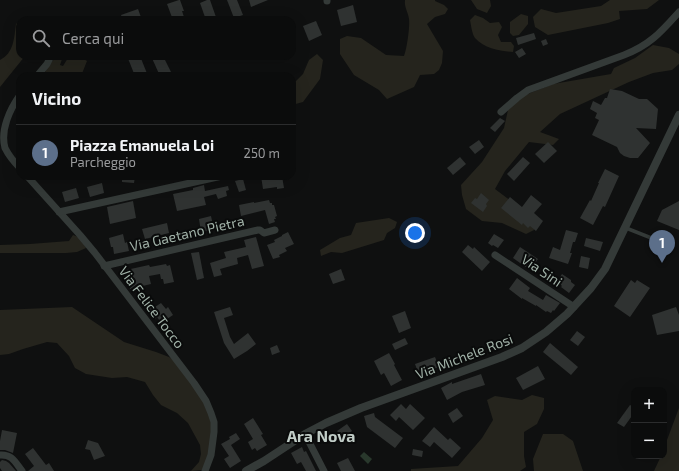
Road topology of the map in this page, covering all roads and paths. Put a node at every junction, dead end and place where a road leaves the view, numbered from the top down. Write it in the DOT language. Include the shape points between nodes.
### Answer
graph roads {
  1 [pos="679,12"];
  2 [pos="49,60"];
  3 [pos="40,72"];
  4 [pos="16,100"];
  5 [pos="501,112"];
  6 [pos="678,120"];
  7 [pos="16,163"];
  8 [pos="31,180"];
  9 [pos="204,180"];
  10 [pos="59,212"];
  11 [pos="625,227"];
  12 [pos="275,230"];
  13 [pos="664,243"];
  14 [pos="495,255"];
  15 [pos="104,266"];
  16 [pos="574,307"];
  17 [pos="305,434"];
  18 [pos="0,455"];
  19 [pos="22,471"];
  20 [pos="205,471"];
  21 [pos="246,471"];
  22 [pos="324,471"];
  1 -- 5 [label="street" via="640,49 528,90"];
  2 -- 3 [label="street"];
  4 -- 7 [label="street" via="4,128 4,144"];
  6 -- 11 [label="street, Via Michele Rosi"];
  8 -- 10 [label="street, Via Felice Tocco"];
  9 -- 10 [label="street"];
  10 -- 15 [label="street, Via Felice Tocco"];
  11 -- 13 [label="lane"];
  11 -- 16 [label="street, Via Michele Rosi" via="605,269"];
  12 -- 15 [label="street, Via Gaetano Pietra" via="264,233 258,230"];
  14 -- 16 [label="street, Via Sini"];
  15 -- 20 [label="street, Via Felice Tocco" via="206,402 214,432"];
  16 -- 17 [label="street, Via Michele Rosi" via="526,346 361,408"];
  17 -- 21 [label="street, Via Michele Rosi"];
  17 -- 22 [label="street"];
  18 -- 19 [label="street" via="11,457"];
}
